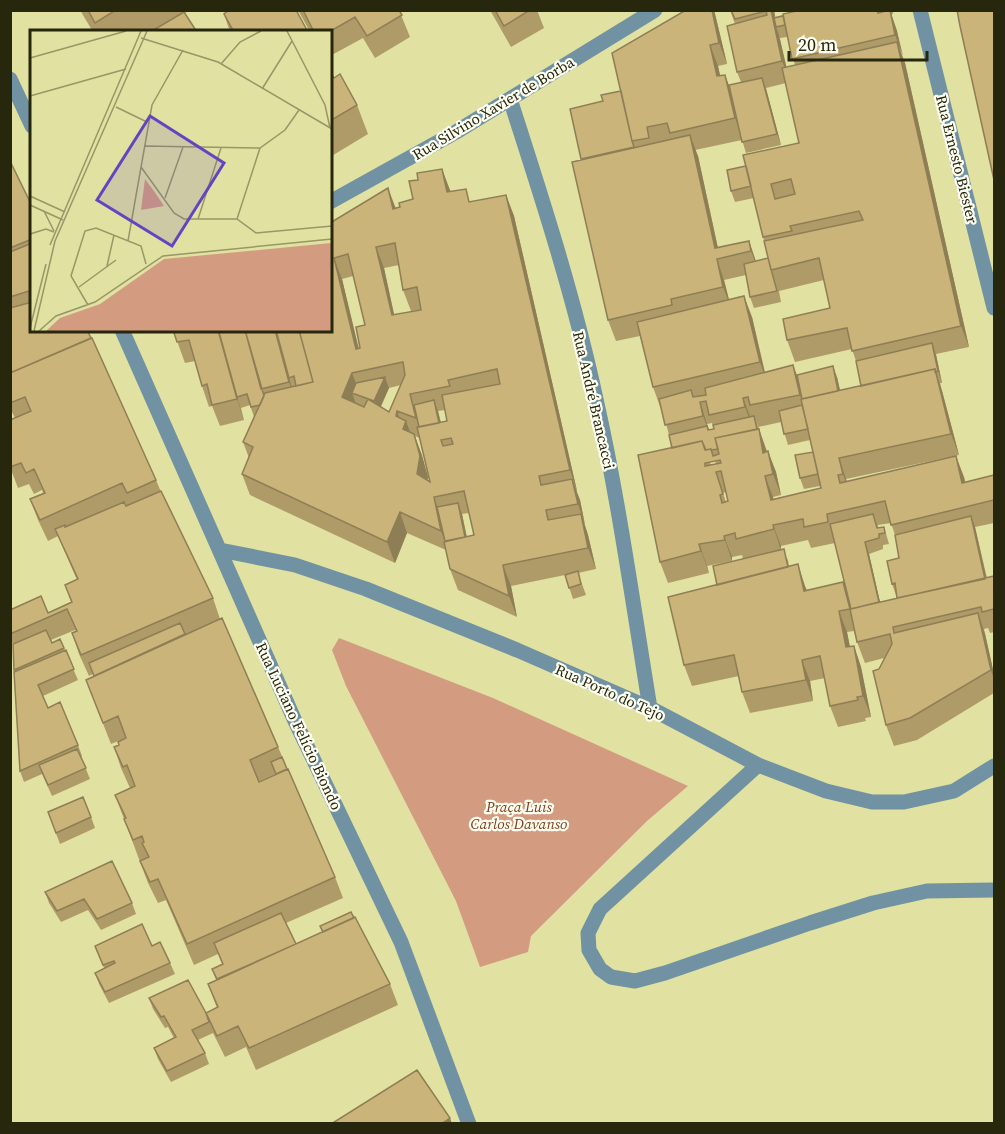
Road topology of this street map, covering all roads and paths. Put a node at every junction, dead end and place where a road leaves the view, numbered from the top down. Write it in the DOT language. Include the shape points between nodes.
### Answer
graph roads {
  1 [pos="655,10"];
  2 [pos="920,10"];
  3 [pos="10,78"];
  4 [pos="510,99"];
  5 [pos="30,122"];
  6 [pos="332,201"];
  7 [pos="994,308"];
  8 [pos="123,332"];
  9 [pos="220,550"];
  10 [pos="650,708"];
  11 [pos="758,765"];
  12 [pos="994,766"];
  13 [pos="994,890"];
  14 [pos="470,1124"];
  1 -- 4 [label="street, Rua Silvino Xavier de Borba"];
  2 -- 7 [label="street, Rua Ernesto Biester"];
  3 -- 5 [label="street"];
  4 -- 6 [label="street, Rua Silvino Xavier de Borba"];
  4 -- 10 [label="street, Rua André Brancacci" via="552,229 596,399"];
  8 -- 9 [label="street, Rua Luciano Felício Biondo"];
  9 -- 10 [label="street, Rua Porto do Tejo" via="295,565 366,589"];
  9 -- 14 [label="street, Rua Luciano Felício Biondo" via="295,721 401,942"];
  10 -- 11 [label="street, Rua Porto do Tejo"];
  11 -- 12 [label="street, Rua Porto do Tejo" via="826,791 872,802 904,802 954,791"];
  11 -- 13 [label="street" via="600,909 588,933 588,950 600,969 611,977 636,981 884,900 927,891"];
}
